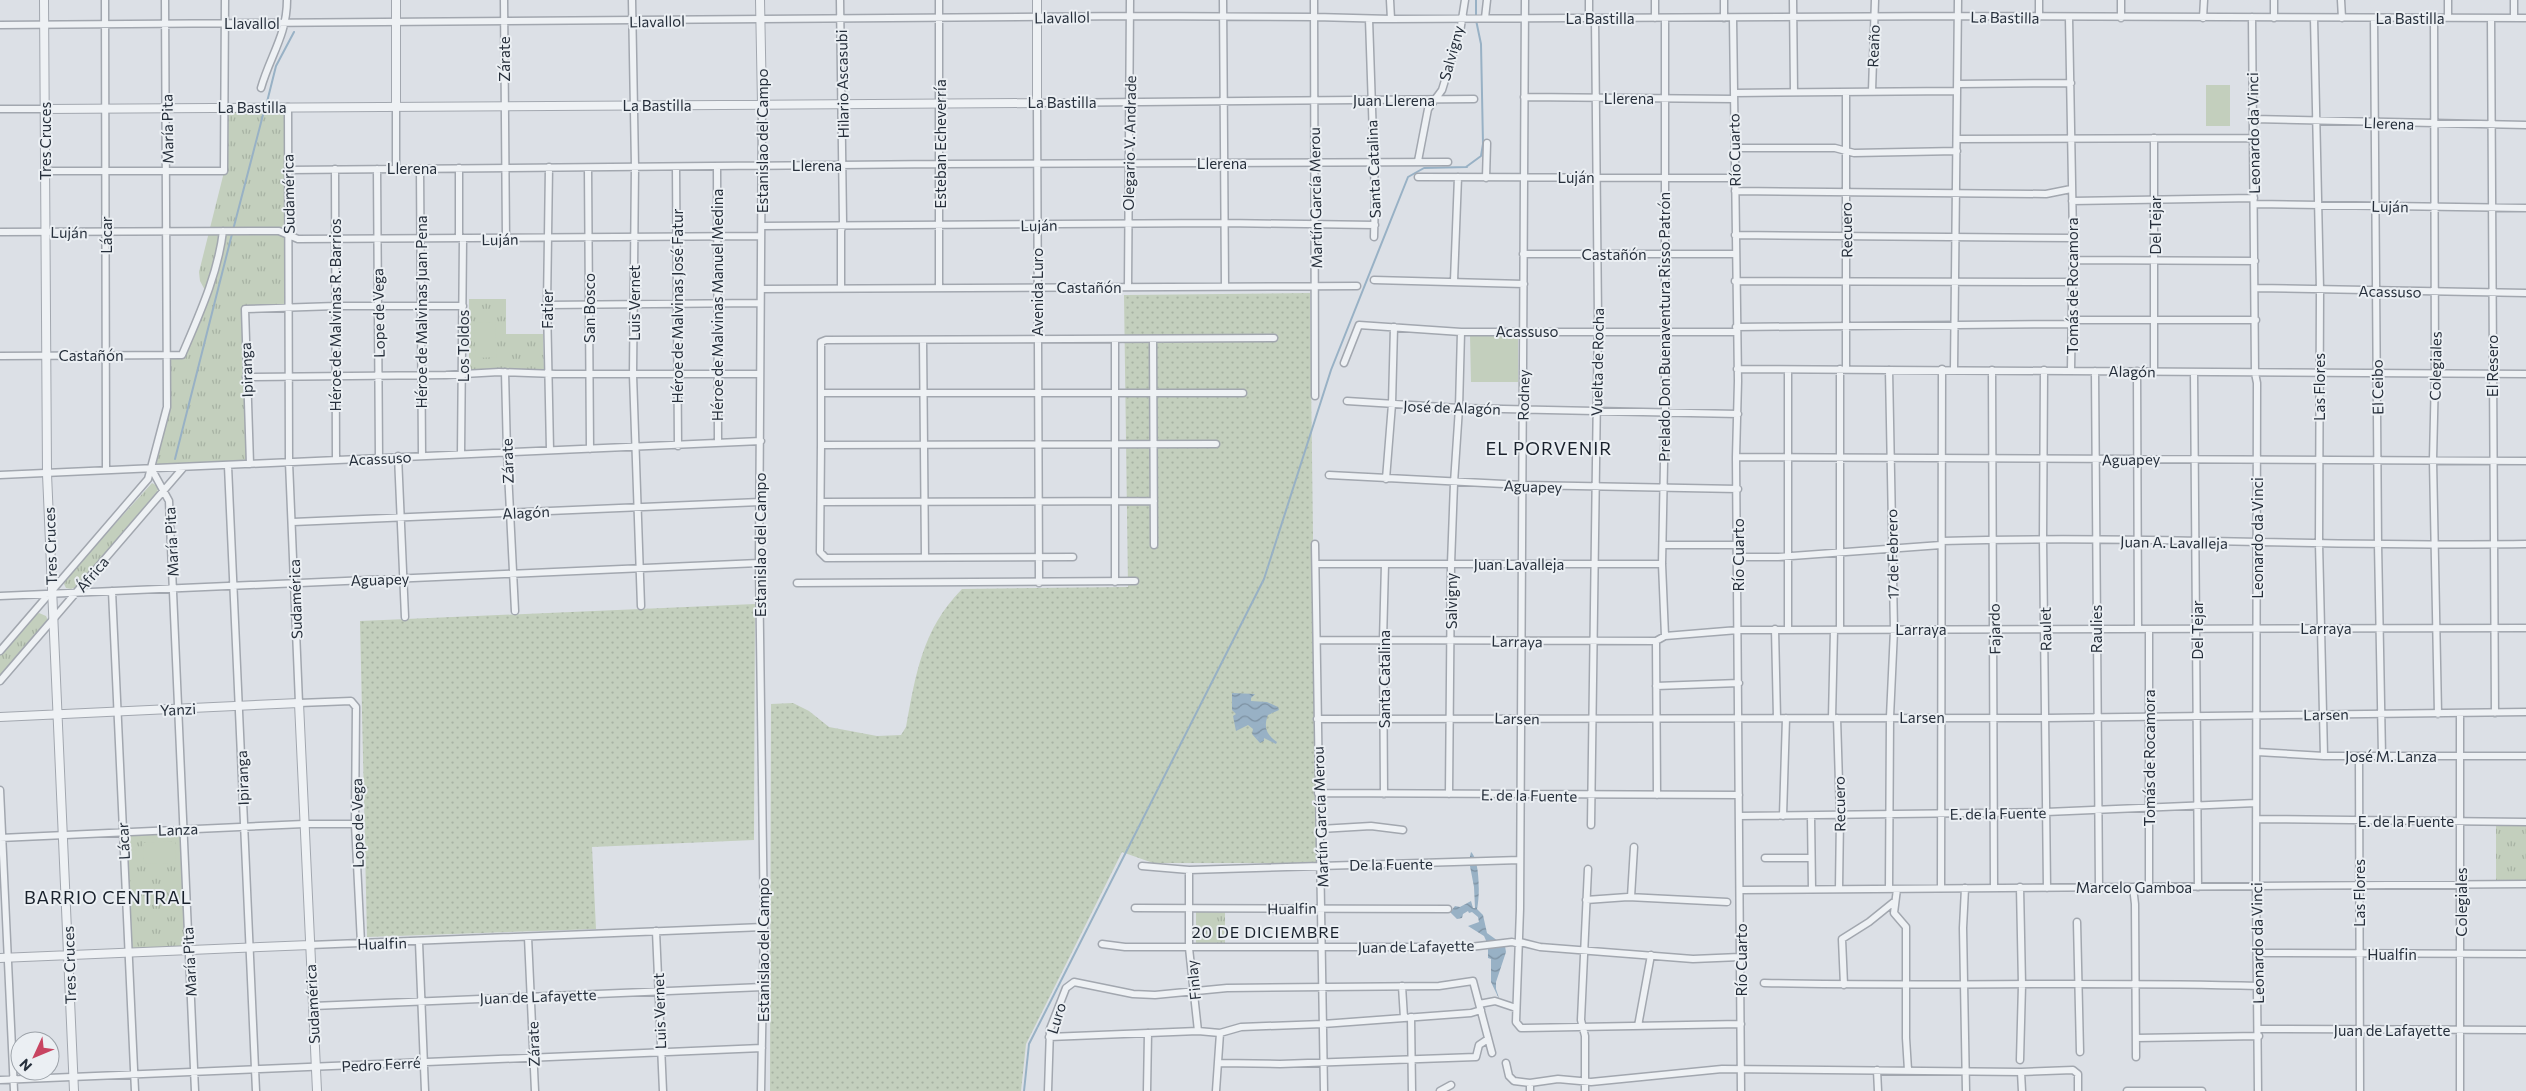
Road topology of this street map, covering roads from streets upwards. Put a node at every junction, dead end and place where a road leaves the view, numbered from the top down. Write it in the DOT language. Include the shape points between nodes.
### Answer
graph roads {
  1 [pos="44,0"];
  2 [pos="105,0"];
  3 [pos="165,0"];
  4 [pos="226,0"];
  5 [pos="287,0"];
  6 [pos="396,0"];
  7 [pos="504,0"];
  8 [pos="632,0"];
  9 [pos="760,0"];
  10 [pos="840,0"];
  11 [pos="939,0"];
  12 [pos="1037,0"];
  13 [pos="1130,0"];
  14 [pos="1223,0"];
  15 [pos="1314,0"];
  16 [pos="1390,0"];
  17 [pos="1465,0"];
  18 [pos="1487,0"];
  19 [pos="1525,0"];
  20 [pos="1589,0"];
  21 [pos="1655,0"];
  22 [pos="1724,0"];
  23 [pos="1793,0"];
  24 [pos="1875,0"];
  25 [pos="1958,0"];
  26 [pos="2039,0"];
  27 [pos="2121,0"];
  28 [pos="2204,0"];
  29 [pos="2274,0"];
  30 [pos="2341,0"];
  31 [pos="2448,0"];
  32 [pos="2514,0"];
  33 [pos="1130,16"];
  34 [pos="1223,16"];
  35 [pos="1958,16"];
  36 [pos="1037,17"];
  37 [pos="1314,17"];
  38 [pos="1793,17"];
  39 [pos="1875,17"];
  40 [pos="2039,17"];
  41 [pos="2252,17"];
  42 [pos="940,18"];
  43 [pos="1484,18"];
  44 [pos="1525,18"];
  45 [pos="1592,18"];
  46 [pos="1655,18"];
  47 [pos="1665,18"];
  48 [pos="1724,18"];
  49 [pos="1733,18"];
  50 [pos="2069,18"];
  51 [pos="2121,18"];
  52 [pos="2203,18"];
  53 [pos="2274,18"];
  54 [pos="2314,18"];
  55 [pos="2342,18"];
  56 [pos="2374,18"];
  57 [pos="2434,18"];
  58 [pos="2448,18"];
  59 [pos="2490,18"];
  60 [pos="2514,18"];
  61 [pos="2526,18"];
  62 [pos="760,19"];
  63 [pos="841,19"];
  64 [pos="1369,19"];
  65 [pos="1391,19"];
  66 [pos="1460,19"];
  67 [pos="632,21"];
  68 [pos="504,22"];
  69 [pos="286,23"];
  70 [pos="396,23"];
  71 [pos="105,24"];
  72 [pos="166,24"];
  73 [pos="226,24"];
  74 [pos="0,25"];
  75 [pos="45,25"];
  76 [pos="2071,83"];
  77 [pos="1958,87"];
  78 [pos="261,88"];
  79 [pos="1794,92"];
  80 [pos="1846,92"];
  81 [pos="1872,92"];
  82 [pos="1734,96"];
  83 [pos="1524,97"];
  84 [pos="1595,98"];
  85 [pos="1664,98"];
  86 [pos="1474,99"];
  87 [pos="1314,100"];
  88 [pos="1371,100"];
  89 [pos="1432,100"];
  90 [pos="1223,101"];
  91 [pos="939,102"];
  92 [pos="1037,102"];
  93 [pos="1130,102"];
  94 [pos="762,104"];
  95 [pos="842,104"];
  96 [pos="634,105"];
  97 [pos="396,106"];
  98 [pos="504,106"];
  99 [pos="225,107"];
  100 [pos="288,107"];
  101 [pos="166,108"];
  102 [pos="0,109"];
  103 [pos="45,109"];
  104 [pos="105,109"];
  105 [pos="2253,119"];
  106 [pos="2316,119"];
  107 [pos="2376,123"];
  108 [pos="2434,124"];
  109 [pos="2492,125"];
  110 [pos="2526,125"];
  111 [pos="2154,138"];
  112 [pos="2253,138"];
  113 [pos="1958,139"];
  114 [pos="2070,139"];
  115 [pos="1487,143"];
  116 [pos="1734,148"];
  117 [pos="1845,150"];
  118 [pos="1957,151"];
  119 [pos="1418,161"];
  120 [pos="1374,162"];
  121 [pos="1448,162"];
  122 [pos="1129,163"];
  123 [pos="1223,163"];
  124 [pos="1315,163"];
  125 [pos="940,164"];
  126 [pos="1036,164"];
  127 [pos="762,165"];
  128 [pos="842,165"];
  129 [pos="635,166"];
  130 [pos="549,167"];
  131 [pos="676,167"];
  132 [pos="717,167"];
  133 [pos="460,168"];
  134 [pos="505,168"];
  135 [pos="588,168"];
  136 [pos="335,169"];
  137 [pos="377,169"];
  138 [pos="396,169"];
  139 [pos="420,169"];
  140 [pos="106,170"];
  141 [pos="289,170"];
  142 [pos="45,171"];
  143 [pos="167,171"];
  144 [pos="1418,177"];
  145 [pos="1596,177"];
  146 [pos="1458,178"];
  147 [pos="1486,178"];
  148 [pos="1524,178"];
  149 [pos="1664,178"];
  150 [pos="1734,178"];
  151 [pos="2071,189"];
  152 [pos="1735,191"];
  153 [pos="1846,192"];
  154 [pos="1957,193"];
  155 [pos="2155,199"];
  156 [pos="2072,201"];
  157 [pos="2254,201"];
  158 [pos="2317,205"];
  159 [pos="2376,206"];
  160 [pos="2435,207"];
  161 [pos="2493,208"];
  162 [pos="2526,208"];
  163 [pos="1224,223"];
  164 [pos="1316,223"];
  165 [pos="1128,224"];
  166 [pos="1037,225"];
  167 [pos="1375,225"];
  168 [pos="762,226"];
  169 [pos="940,226"];
  170 [pos="842,227"];
  171 [pos="166,231"];
  172 [pos="226,231"];
  173 [pos="0,232"];
  174 [pos="46,232"];
  175 [pos="106,232"];
  176 [pos="289,234"];
  177 [pos="1735,234"];
  178 [pos="1956,235"];
  179 [pos="589,236"];
  180 [pos="634,236"];
  181 [pos="676,236"];
  182 [pos="717,236"];
  183 [pos="761,236"];
  184 [pos="1846,236"];
  185 [pos="548,237"];
  186 [pos="1374,237"];
  187 [pos="335,238"];
  188 [pos="377,238"];
  189 [pos="421,238"];
  190 [pos="461,238"];
  191 [pos="2073,238"];
  192 [pos="506,239"];
  193 [pos="1523,254"];
  194 [pos="1598,254"];
  195 [pos="1664,254"];
  196 [pos="1736,254"];
  197 [pos="2155,259"];
  198 [pos="2073,260"];
  199 [pos="2255,261"];
  200 [pos="1374,280"];
  201 [pos="1454,281"];
  202 [pos="1735,281"];
  203 [pos="1955,281"];
  204 [pos="1847,282"];
  205 [pos="2072,282"];
  206 [pos="1524,284"];
  207 [pos="1128,286"];
  208 [pos="1225,286"];
  209 [pos="1316,286"];
  210 [pos="1357,286"];
  211 [pos="1037,287"];
  212 [pos="841,288"];
  213 [pos="940,288"];
  214 [pos="2255,288"];
  215 [pos="2320,289"];
  216 [pos="761,290"];
  217 [pos="2376,291"];
  218 [pos="2435,292"];
  219 [pos="2493,293"];
  220 [pos="2526,293"];
  221 [pos="760,303"];
  222 [pos="547,305"];
  223 [pos="634,305"];
  224 [pos="676,305"];
  225 [pos="717,305"];
  226 [pos="336,306"];
  227 [pos="378,306"];
  228 [pos="421,306"];
  229 [pos="463,306"];
  230 [pos="590,306"];
  231 [pos="289,308"];
  232 [pos="2154,320"];
  233 [pos="2256,320"];
  234 [pos="2073,322"];
  235 [pos="1846,325"];
  236 [pos="1955,325"];
  237 [pos="1394,327"];
  238 [pos="1524,330"];
  239 [pos="1736,330"];
  240 [pos="1597,331"];
  241 [pos="1461,332"];
  242 [pos="1664,332"];
  243 [pos="1274,338"];
  244 [pos="1115,339"];
  245 [pos="1153,339"];
  246 [pos="923,340"];
  247 [pos="1038,340"];
  248 [pos="167,355"];
  249 [pos="0,356"];
  250 [pos="45,356"];
  251 [pos="106,356"];
  252 [pos="1344,363"];
  253 [pos="1737,369"];
  254 [pos="1843,369"];
  255 [pos="1942,369"];
  256 [pos="1954,369"];
  257 [pos="1788,370"];
  258 [pos="1889,370"];
  259 [pos="1992,370"];
  260 [pos="2044,370"];
  261 [pos="2071,370"];
  262 [pos="2095,371"];
  263 [pos="2137,371"];
  264 [pos="464,372"];
  265 [pos="505,372"];
  266 [pos="2154,372"];
  267 [pos="2194,372"];
  268 [pos="549,373"];
  269 [pos="2255,373"];
  270 [pos="589,374"];
  271 [pos="678,374"];
  272 [pos="717,374"];
  273 [pos="760,374"];
  274 [pos="2318,374"];
  275 [pos="2435,374"];
  276 [pos="2492,374"];
  277 [pos="2526,374"];
  278 [pos="421,375"];
  279 [pos="633,375"];
  280 [pos="2377,375"];
  281 [pos="336,376"];
  282 [pos="379,376"];
  283 [pos="246,377"];
  284 [pos="289,377"];
  285 [pos="1038,392"];
  286 [pos="1114,392"];
  287 [pos="821,393"];
  288 [pos="924,393"];
  289 [pos="1153,393"];
  290 [pos="1243,393"];
  291 [pos="1316,396"];
  292 [pos="1347,401"];
  293 [pos="1392,404"];
  294 [pos="1460,408"];
  295 [pos="1522,410"];
  296 [pos="1597,411"];
  297 [pos="1665,413"];
  298 [pos="1738,414"];
  299 [pos="760,441"];
  300 [pos="718,443"];
  301 [pos="1154,444"];
  302 [pos="1216,444"];
  303 [pos="821,445"];
  304 [pos="924,445"];
  305 [pos="1038,445"];
  306 [pos="1114,445"];
  307 [pos="678,446"];
  308 [pos="635,447"];
  309 [pos="590,449"];
  310 [pos="550,450"];
  311 [pos="506,452"];
  312 [pos="462,454"];
  313 [pos="422,455"];
  314 [pos="398,456"];
  315 [pos="1736,457"];
  316 [pos="378,458"];
  317 [pos="1788,458"];
  318 [pos="2136,458"];
  319 [pos="1840,459"];
  320 [pos="1890,459"];
  321 [pos="1942,459"];
  322 [pos="1993,459"];
  323 [pos="2045,459"];
  324 [pos="2095,459"];
  325 [pos="2194,459"];
  326 [pos="336,460"];
  327 [pos="2257,460"];
  328 [pos="2319,460"];
  329 [pos="2378,460"];
  330 [pos="2433,460"];
  331 [pos="2493,461"];
  332 [pos="2526,461"];
  333 [pos="290,462"];
  334 [pos="250,464"];
  335 [pos="228,466"];
  336 [pos="151,468"];
  337 [pos="183,468"];
  338 [pos="106,470"];
  339 [pos="47,474"];
  340 [pos="0,475"];
  341 [pos="1329,475"];
  342 [pos="1386,478"];
  343 [pos="1454,483"];
  344 [pos="1523,485"];
  345 [pos="1664,487"];
  346 [pos="1595,488"];
  347 [pos="164,489"];
  348 [pos="1738,489"];
  349 [pos="1115,501"];
  350 [pos="1154,501"];
  351 [pos="760,502"];
  352 [pos="821,502"];
  353 [pos="1038,502"];
  354 [pos="925,503"];
  355 [pos="638,507"];
  356 [pos="509,513"];
  357 [pos="400,518"];
  358 [pos="293,522"];
  359 [pos="1992,539"];
  360 [pos="2043,539"];
  361 [pos="2096,540"];
  362 [pos="2137,542"];
  363 [pos="2196,542"];
  364 [pos="1942,543"];
  365 [pos="2319,543"];
  366 [pos="1154,544"];
  367 [pos="1315,544"];
  368 [pos="2256,544"];
  369 [pos="2378,544"];
  370 [pos="2435,544"];
  371 [pos="2494,544"];
  372 [pos="2526,544"];
  373 [pos="1664,545"];
  374 [pos="1738,545"];
  375 [pos="1891,550"];
  376 [pos="1840,552"];
  377 [pos="1788,555"];
  378 [pos="1039,557"];
  379 [pos="1073,557"];
  380 [pos="1738,557"];
  381 [pos="926,558"];
  382 [pos="759,563"];
  383 [pos="1522,563"];
  384 [pos="1316,564"];
  385 [pos="1385,564"];
  386 [pos="1451,564"];
  387 [pos="1595,564"];
  388 [pos="1662,564"];
  389 [pos="640,569"];
  390 [pos="512,574"];
  391 [pos="404,578"];
  392 [pos="1135,581"];
  393 [pos="1115,582"];
  394 [pos="294,583"];
  395 [pos="796,583"];
  396 [pos="1039,583"];
  397 [pos="232,586"];
  398 [pos="173,588"];
  399 [pos="112,591"];
  400 [pos="77,592"];
  401 [pos="52,593"];
  402 [pos="0,596"];
  403 [pos="640,606"];
  404 [pos="515,611"];
  405 [pos="405,617"];
  406 [pos="53,619"];
  407 [pos="2196,628"];
  408 [pos="2256,628"];
  409 [pos="2320,628"];
  410 [pos="2379,628"];
  411 [pos="2494,628"];
  412 [pos="2526,628"];
  413 [pos="1943,629"];
  414 [pos="1994,629"];
  415 [pos="2045,629"];
  416 [pos="2096,629"];
  417 [pos="2138,629"];
  418 [pos="2435,629"];
  419 [pos="1738,630"];
  420 [pos="1775,630"];
  421 [pos="1788,630"];
  422 [pos="1837,630"];
  423 [pos="1894,630"];
  424 [pos="2149,630"];
  425 [pos="1665,636"];
  426 [pos="1317,640"];
  427 [pos="1452,640"];
  428 [pos="1656,640"];
  429 [pos="1383,641"];
  430 [pos="1594,641"];
  431 [pos="1520,642"];
  432 [pos="0,651"];
  433 [pos="0,681"];
  434 [pos="1739,683"];
  435 [pos="1656,686"];
  436 [pos="299,703"];
  437 [pos="355,704"];
  438 [pos="239,706"];
  439 [pos="178,709"];
  440 [pos="117,712"];
  441 [pos="2526,712"];
  442 [pos="2460,713"];
  443 [pos="2495,713"];
  444 [pos="2322,714"];
  445 [pos="2380,714"];
  446 [pos="2438,714"];
  447 [pos="58,715"];
  448 [pos="2197,716"];
  449 [pos="2256,716"];
  450 [pos="0,717"];
  451 [pos="1890,717"];
  452 [pos="1943,717"];
  453 [pos="2148,717"];
  454 [pos="1449,718"];
  455 [pos="1520,718"];
  456 [pos="1739,718"];
  457 [pos="1777,718"];
  458 [pos="1786,718"];
  459 [pos="1835,718"];
  460 [pos="1994,718"];
  461 [pos="2046,718"];
  462 [pos="2098,718"];
  463 [pos="1317,719"];
  464 [pos="1385,719"];
  465 [pos="1592,720"];
  466 [pos="1657,720"];
  467 [pos="2257,752"];
  468 [pos="2324,756"];
  469 [pos="2359,756"];
  470 [pos="2382,756"];
  471 [pos="2460,756"];
  472 [pos="2526,756"];
  473 [pos="0,790"];
  474 [pos="1318,793"];
  475 [pos="1384,794"];
  476 [pos="1449,794"];
  477 [pos="1521,794"];
  478 [pos="1657,795"];
  479 [pos="1739,795"];
  480 [pos="1591,796"];
  481 [pos="2256,803"];
  482 [pos="2198,808"];
  483 [pos="2099,809"];
  484 [pos="2149,810"];
  485 [pos="1994,812"];
  486 [pos="2046,812"];
  487 [pos="1940,814"];
  488 [pos="1890,815"];
  489 [pos="1739,816"];
  490 [pos="1783,816"];
  491 [pos="1811,816"];
  492 [pos="1840,816"];
  493 [pos="2256,819"];
  494 [pos="2359,821"];
  495 [pos="2461,822"];
  496 [pos="2526,822"];
  497 [pos="304,824"];
  498 [pos="356,824"];
  499 [pos="1590,825"];
  500 [pos="244,826"];
  501 [pos="184,829"];
  502 [pos="1320,829"];
  503 [pos="1403,830"];
  504 [pos="123,832"];
  505 [pos="63,835"];
  506 [pos="1,838"];
  507 [pos="1634,847"];
  508 [pos="1765,858"];
  509 [pos="1811,858"];
  510 [pos="1520,860"];
  511 [pos="1142,866"];
  512 [pos="1322,866"];
  513 [pos="1588,869"];
  514 [pos="1190,870"];
  515 [pos="2526,884"];
  516 [pos="2461,885"];
  517 [pos="2256,886"];
  518 [pos="2359,886"];
  519 [pos="2020,887"];
  520 [pos="2133,887"];
  521 [pos="2149,887"];
  522 [pos="2198,887"];
  523 [pos="1897,888"];
  524 [pos="1941,888"];
  525 [pos="1965,888"];
  526 [pos="1994,888"];
  527 [pos="2047,888"];
  528 [pos="2099,888"];
  529 [pos="1812,889"];
  530 [pos="1839,889"];
  531 [pos="1889,889"];
  532 [pos="1741,890"];
  533 [pos="1631,897"];
  534 [pos="1586,900"];
  535 [pos="1896,901"];
  536 [pos="1727,902"];
  537 [pos="1322,907"];
  538 [pos="1135,908"];
  539 [pos="1448,909"];
  540 [pos="1190,910"];
  541 [pos="2078,922"];
  542 [pos="764,926"];
  543 [pos="656,931"];
  544 [pos="528,937"];
  545 [pos="419,942"];
  546 [pos="361,943"];
  547 [pos="1520,943"];
  548 [pos="1102,944"];
  549 [pos="310,946"];
  550 [pos="249,948"];
  551 [pos="1189,948"];
  552 [pos="1322,948"];
  553 [pos="189,950"];
  554 [pos="1583,950"];
  555 [pos="128,953"];
  556 [pos="2258,954"];
  557 [pos="2460,954"];
  558 [pos="2526,954"];
  559 [pos="69,955"];
  560 [pos="1650,955"];
  561 [pos="2360,955"];
  562 [pos="1740,957"];
  563 [pos="4,958"];
  564 [pos="1764,982"];
  565 [pos="1964,984"];
  566 [pos="2136,984"];
  567 [pos="1844,985"];
  568 [pos="1905,985"];
  569 [pos="2022,985"];
  570 [pos="2079,985"];
  571 [pos="1402,986"];
  572 [pos="2258,986"];
  573 [pos="763,987"];
  574 [pos="1324,987"];
  575 [pos="658,991"];
  576 [pos="1194,992"];
  577 [pos="531,997"];
  578 [pos="421,1001"];
  579 [pos="312,1006"];
  580 [pos="1480,1007"];
  581 [pos="1516,1008"];
  582 [pos="1411,1017"];
  583 [pos="1404,1018"];
  584 [pos="1323,1024"];
  585 [pos="1741,1024"];
  586 [pos="1638,1026"];
  587 [pos="1583,1029"];
  588 [pos="2360,1030"];
  589 [pos="2461,1030"];
  590 [pos="2526,1030"];
  591 [pos="10,1031"];
  592 [pos="1198,1031"];
  593 [pos="1148,1033"];
  594 [pos="1220,1033"];
  595 [pos="2259,1033"];
  596 [pos="1049,1037"];
  597 [pos="2136,1038"];
  598 [pos="1488,1039"];
  599 [pos="762,1048"];
  600 [pos="661,1052"];
  601 [pos="2080,1052"];
  602 [pos="1492,1053"];
  603 [pos="533,1057"];
  604 [pos="2136,1058"];
  605 [pos="1412,1060"];
  606 [pos="2020,1060"];
  607 [pos="424,1061"];
  608 [pos="1324,1061"];
  609 [pos="1219,1062"];
  610 [pos="1506,1063"];
  611 [pos="316,1067"];
  612 [pos="255,1069"];
  613 [pos="1742,1069"];
  614 [pos="1877,1070"];
  615 [pos="1908,1070"];
  616 [pos="1965,1070"];
  617 [pos="194,1072"];
  618 [pos="2021,1072"];
  619 [pos="134,1074"];
  620 [pos="73,1076"];
  621 [pos="60,1077"];
  622 [pos="1530,1082"];
  623 [pos="1585,1082"];
  624 [pos="1450,1085"];
  625 [pos="2173,1090"];
  626 [pos="74,1091"];
  627 [pos="135,1091"];
  628 [pos="195,1091"];
  629 [pos="256,1091"];
  630 [pos="317,1091"];
  631 [pos="425,1091"];
  632 [pos="535,1091"];
  633 [pos="663,1091"];
  634 [pos="761,1091"];
  635 [pos="1048,1091"];
  636 [pos="1147,1091"];
  637 [pos="1216,1091"];
  638 [pos="1324,1091"];
  639 [pos="1412,1091"];
  640 [pos="1440,1091"];
  641 [pos="1530,1091"];
  642 [pos="1585,1091"];
  643 [pos="1741,1091"];
  644 [pos="1878,1091"];
  645 [pos="1966,1091"];
  646 [pos="2022,1091"];
  647 [pos="2078,1091"];
  648 [pos="2127,1091"];
  649 [pos="2136,1091"];
  650 [pos="2202,1091"];
  651 [pos="2258,1091"];
  652 [pos="2360,1091"];
  653 [pos="2460,1091"];
  1 -- 75 [label="street, Tres Cruces"];
  2 -- 71 [label="street, Lácar"];
  3 -- 72 [label="street, María Pita"];
  4 -- 73 [label="street"];
  5 -- 69 [label="street"];
  6 -- 70 [label="street"];
  7 -- 68 [label="street, Zárate"];
  8 -- 67 [label="street, Luis Vernet"];
  9 -- 62 [label="street, Estanislao del Campo"];
  10 -- 63 [label="street, Hilario Ascasubi"];
  11 -- 42 [label="street, Esteban Echeverría"];
  12 -- 36 [label="street, Avenida Luro"];
  13 -- 33 [label="street, Olegario V. Andrade"];
  14 -- 34 [label="street"];
  15 -- 37 [label="street, Martín García Merou"];
  16 -- 65 [label="street"];
  17 -- 66 [label="street, Salvigny"];
  18 -- 43 [label="street"];
  19 -- 44 [label="street, Rodney"];
  20 -- 45 [label="street, Vuelta de Rocha"];
  21 -- 46 [label="street"];
  22 -- 48 [label="street"];
  23 -- 38 [label="street"];
  24 -- 39 [label="street, Reaño"];
  25 -- 35 [label="street"];
  26 -- 40 [label="street"];
  27 -- 51 [label="street"];
  28 -- 52 [label="street"];
  29 -- 53 [label="street"];
  30 -- 55 [label="street"];
  31 -- 58 [label="street"];
  32 -- 60 [label="street"];
  33 -- 34 [label="street, Llavallol"];
  33 -- 36 [label="street, Llavallol"];
  33 -- 93 [label="street, Olegario V. Andrade"];
  34 -- 37 [label="street, Llavallol"];
  34 -- 90 [label="street"];
  35 -- 39 [label="street, La Bastilla"];
  35 -- 40 [label="street, La Bastilla"];
  35 -- 77 [label="street"];
  36 -- 42 [label="street, Llavallol"];
  36 -- 92 [label="street, Avenida Luro"];
  37 -- 64 [label="street"];
  37 -- 87 [label="street, Martín García Merou"];
  38 -- 39 [label="street, La Bastilla"];
  38 -- 49 [label="street, La Bastilla"];
  38 -- 79 [label="street"];
  39 -- 81 [label="street, Reaño"];
  40 -- 50 [label="street, La Bastilla"];
  41 -- 52 [label="street, La Bastilla"];
  41 -- 53 [label="street, La Bastilla"];
  41 -- 105 [label="street, Leonardo da Vinci"];
  42 -- 63 [label="street, Llavallol"];
  42 -- 91 [label="street, Esteban Echeverría"];
  43 -- 44 [label="street, La Bastilla"];
  43 -- 66 [label="street, La Bastilla"];
  44 -- 45 [label="street, La Bastilla"];
  44 -- 83 [label="street, Rodney"];
  45 -- 46 [label="street, La Bastilla"];
  45 -- 84 [label="street, Vuelta de Rocha"];
  46 -- 47 [label="street, La Bastilla"];
  47 -- 48 [label="street, La Bastilla"];
  47 -- 85 [label="street, Prelado Don Buenaventura Risso Patrón"];
  48 -- 49 [label="street, La Bastilla"];
  49 -- 82 [label="street, Río Cuarto"];
  50 -- 51 [label="street, La Bastilla"];
  50 -- 76 [label="street, Tomás de Rocamora"];
  51 -- 52 [label="street, La Bastilla"];
  53 -- 54 [label="street, La Bastilla"];
  54 -- 55 [label="street, La Bastilla"];
  54 -- 106 [label="street, Las Flores"];
  55 -- 56 [label="street, La Bastilla"];
  56 -- 57 [label="street, La Bastilla"];
  56 -- 107 [label="street, El Ceibo"];
  57 -- 58 [label="street, La Bastilla"];
  57 -- 108 [label="street, Colegiales"];
  58 -- 59 [label="street, La Bastilla"];
  59 -- 60 [label="street, La Bastilla"];
  59 -- 109 [label="street, El Resero"];
  60 -- 61 [label="street, La Bastilla"];
  62 -- 63 [label="street, Llavallol"];
  62 -- 67 [label="street, Llavallol"];
  62 -- 94 [label="street, Estanislao del Campo"];
  63 -- 95 [label="street, Hilario Ascasubi"];
  64 -- 65 [label="street"];
  64 -- 88 [label="street, Santa Catalina"];
  65 -- 66 [label="street"];
  66 -- 89 [label="street, Salvigny" via="1460,32 1442,90"];
  67 -- 68 [label="street, Llavallol"];
  67 -- 96 [label="street, Luis Vernet"];
  68 -- 70 [label="street, Llavallol"];
  68 -- 98 [label="street, Zárate"];
  69 -- 70 [label="street, Llavallol"];
  69 -- 73 [label="street, Llavallol"];
  69 -- 78 [label="street"];
  70 -- 97 [label="street"];
  71 -- 72 [label="street, Llavallol"];
  71 -- 75 [label="street, Llavallol"];
  71 -- 104 [label="street, Lácar"];
  72 -- 73 [label="street, Llavallol"];
  72 -- 101 [label="street, María Pita"];
  73 -- 99 [label="street"];
  74 -- 75 [label="street, Llavallol"];
  75 -- 103 [label="street, Tres Cruces"];
  76 -- 77 [label="street, Llerena"];
  76 -- 114 [label="street, Tomás de Rocamora"];
  77 -- 81 [label="street, Llerena"];
  77 -- 113 [label="street"];
  79 -- 80 [label="street, Llerena"];
  79 -- 82 [label="street, Llerena"];
  80 -- 81 [label="street, Llerena"];
  80 -- 117 [label="street, Recuero"];
  82 -- 85 [label="street, Llerena"];
  82 -- 116 [label="street, Río Cuarto"];
  83 -- 84 [label="street, Llerena"];
  83 -- 148 [label="street, Rodney"];
  84 -- 85 [label="street, Llerena"];
  84 -- 145 [label="street, Vuelta de Rocha"];
  85 -- 149 [label="street, Prelado Don Buenaventura Risso Patrón"];
  86 -- 89 [label="street, Juan Llerena"];
  87 -- 88 [label="street, Juan Llerena"];
  87 -- 90 [label="street, La Bastilla"];
  87 -- 124 [label="street, Martín García Merou"];
  88 -- 89 [label="street, Juan Llerena"];
  88 -- 120 [label="street, Santa Catalina"];
  89 -- 119 [label="street, Salvigny"];
  90 -- 93 [label="street, La Bastilla"];
  90 -- 123 [label="street"];
  91 -- 92 [label="street, La Bastilla"];
  91 -- 95 [label="street, La Bastilla"];
  91 -- 125 [label="street, Esteban Echeverría"];
  92 -- 93 [label="street, La Bastilla"];
  92 -- 126 [label="street, Avenida Luro"];
  93 -- 122 [label="street, Olegario V. Andrade"];
  94 -- 95 [label="street, La Bastilla"];
  94 -- 96 [label="street, La Bastilla"];
  94 -- 127 [label="street, Estanislao del Campo"];
  95 -- 128 [label="street, Hilario Ascasubi"];
  96 -- 98 [label="street, La Bastilla"];
  96 -- 129 [label="street, Luis Vernet"];
  97 -- 98 [label="street, La Bastilla"];
  97 -- 100 [label="street, La Bastilla"];
  97 -- 138 [label="street"];
  98 -- 134 [label="street, Zárate"];
  99 -- 100 [label="street, La Bastilla"];
  99 -- 101 [label="street, La Bastilla"];
  99 -- 143 [label="street" via="224,171"];
  100 -- 141 [label="street, Sudamérica"];
  101 -- 104 [label="street, La Bastilla"];
  101 -- 143 [label="street, María Pita"];
  102 -- 103 [label="street, La Bastilla"];
  103 -- 104 [label="street, La Bastilla"];
  103 -- 142 [label="street, Tres Cruces"];
  104 -- 140 [label="street, Lácar"];
  105 -- 106 [label="street, Llerena"];
  105 -- 112 [label="street, Leonardo da Vinci"];
  106 -- 107 [label="street, Llerena"];
  106 -- 158 [label="street, Las Flores"];
  107 -- 108 [label="street, Llerena"];
  107 -- 159 [label="street, El Ceibo"];
  108 -- 109 [label="street, Llerena"];
  108 -- 160 [label="street, Colegiales"];
  109 -- 110 [label="street, Llerena"];
  109 -- 161 [label="street, El Resero"];
  111 -- 112 [label="street"];
  111 -- 114 [label="street"];
  111 -- 155 [label="street, Del Tejar"];
  112 -- 157 [label="street, Leonardo da Vinci"];
  113 -- 114 [label="street"];
  113 -- 118 [label="street"];
  114 -- 151 [label="street, Tomás de Rocamora"];
  115 -- 147 [label="street"];
  116 -- 117 [label="street"];
  116 -- 150 [label="street, Río Cuarto"];
  117 -- 118 [label="street" via="1854,153"];
  117 -- 153 [label="street, Recuero"];
  118 -- 154 [label="street"];
  119 -- 120 [label="street"];
  119 -- 121 [label="street"];
  120 -- 124 [label="street"];
  120 -- 167 [label="street, Santa Catalina"];
  122 -- 123 [label="street, Llerena"];
  122 -- 126 [label="street, Llerena"];
  122 -- 165 [label="street, Olegario V. Andrade"];
  123 -- 124 [label="street, Llerena"];
  123 -- 163 [label="street"];
  124 -- 164 [label="street, Martín García Merou"];
  125 -- 126 [label="street, Llerena"];
  125 -- 128 [label="street, Llerena"];
  125 -- 169 [label="street, Esteban Echeverría"];
  126 -- 166 [label="street, Avenida Luro"];
  127 -- 128 [label="street, Llerena"];
  127 -- 132 [label="street, Llerena"];
  127 -- 168 [label="street, Estanislao del Campo"];
  128 -- 170 [label="street, Hilario Ascasubi"];
  129 -- 131 [label="street, Llerena"];
  129 -- 135 [label="street, Llerena"];
  129 -- 180 [label="street, Luis Vernet"];
  130 -- 134 [label="street, Llerena"];
  130 -- 135 [label="street, Llerena"];
  130 -- 185 [label="street, Fatier"];
  131 -- 132 [label="street, Llerena"];
  131 -- 181 [label="street, Héroe de Malvinas José Fatur"];
  132 -- 182 [label="street, Héroe de Malvinas Manuel Medina"];
  133 -- 134 [label="street, Llerena"];
  133 -- 139 [label="street, Llerena"];
  133 -- 190 [label="street, Los Toldos"];
  134 -- 192 [label="street, Zárate"];
  135 -- 179 [label="street, San Bosco"];
  136 -- 137 [label="street, Llerena"];
  136 -- 141 [label="street, Llerena"];
  136 -- 187 [label="street, Héroe de Malvinas R. Barrios"];
  137 -- 138 [label="street, Llerena"];
  137 -- 188 [label="street, Lope de Vega"];
  138 -- 139 [label="street, Llerena"];
  139 -- 189 [label="street, Héroe de Malvinas Juan Pena"];
  140 -- 142 [label="street"];
  140 -- 143 [label="street"];
  140 -- 175 [label="street, Lácar"];
  141 -- 176 [label="street, Sudamérica"];
  142 -- 174 [label="street, Tres Cruces"];
  143 -- 171 [label="street, María Pita"];
  144 -- 146 [label="street, Luján"];
  145 -- 148 [label="street, Luján"];
  145 -- 149 [label="street, Luján"];
  145 -- 194 [label="street, Vuelta de Rocha"];
  146 -- 147 [label="street, Luján"];
  146 -- 201 [label="street"];
  147 -- 148 [label="street, Luján"];
  148 -- 193 [label="street, Rodney"];
  149 -- 150 [label="street, Luján"];
  149 -- 195 [label="street, Prelado Don Buenaventura Risso Patrón"];
  150 -- 152 [label="street, Río Cuarto"];
  151 -- 154 [label="street" via="2046,194"];
  151 -- 156 [label="street, Tomás de Rocamora"];
  152 -- 153 [label="street"];
  152 -- 177 [label="street, Río Cuarto"];
  153 -- 154 [label="street"];
  153 -- 184 [label="street, Recuero"];
  154 -- 178 [label="street"];
  155 -- 156 [label="street, Luján"];
  155 -- 157 [label="street, Luján"];
  155 -- 197 [label="street, Del Tejar"];
  156 -- 191 [label="street, Tomás de Rocamora"];
  157 -- 158 [label="street, Luján"];
  157 -- 199 [label="street, Leonardo da Vinci"];
  158 -- 159 [label="street, Luján"];
  158 -- 215 [label="street, Las Flores"];
  159 -- 160 [label="street, Luján"];
  159 -- 217 [label="street, El Ceibo"];
  160 -- 161 [label="street, Luján"];
  160 -- 218 [label="street, Colegiales"];
  161 -- 162 [label="street, Luján"];
  161 -- 219 [label="street, El Resero"];
  163 -- 164 [label="street, Luján"];
  163 -- 165 [label="street, Luján"];
  163 -- 208 [label="street"];
  164 -- 167 [label="street, Luján"];
  164 -- 209 [label="street, Martín García Merou"];
  165 -- 166 [label="street, Luján"];
  165 -- 207 [label="street, Olegario V. Andrade"];
  166 -- 169 [label="street, Luján"];
  166 -- 211 [label="street, Avenida Luro"];
  167 -- 186 [label="street, Santa Catalina"];
  168 -- 170 [label="street, Luján"];
  168 -- 183 [label="street, Estanislao del Campo"];
  169 -- 170 [label="street, Luján"];
  169 -- 213 [label="street, Esteban Echeverría"];
  170 -- 212 [label="street, Hilario Ascasubi"];
  171 -- 172 [label="street, Luján"];
  171 -- 175 [label="street, Luján"];
  171 -- 248 [label="street, María Pita"];
  172 -- 176 [label="street, Luján" via="279,231"];
  172 -- 248 [label="street, Castañón" via="215,275 182,355"];
  173 -- 174 [label="street, Luján"];
  174 -- 175 [label="street, Luján"];
  174 -- 250 [label="street, Tres Cruces"];
  175 -- 251 [label="street, Lácar"];
  176 -- 187 [label="street, Luján" via="298,239"];
  176 -- 231 [label="street, Sudamérica"];
  177 -- 184 [label="street"];
  177 -- 196 [label="street, Río Cuarto"];
  178 -- 184 [label="street"];
  178 -- 191 [label="street"];
  178 -- 203 [label="street"];
  179 -- 180 [label="street, Luján"];
  179 -- 185 [label="street, Luján"];
  179 -- 230 [label="street, San Bosco"];
  180 -- 181 [label="street, Luján"];
  180 -- 223 [label="street, Luis Vernet"];
  181 -- 182 [label="street, Luján"];
  181 -- 224 [label="street, Héroe de Malvinas José Fatur"];
  182 -- 183 [label="street, Luján"];
  182 -- 225 [label="street, Héroe de Malvinas Manuel Medina"];
  183 -- 216 [label="street, Estanislao del Campo"];
  184 -- 204 [label="street, Recuero"];
  185 -- 192 [label="street, Luján"];
  185 -- 222 [label="street, Fatier"];
  187 -- 188 [label="street, Luján"];
  187 -- 226 [label="street, Héroe de Malvinas R. Barrios"];
  188 -- 189 [label="street, Luján"];
  188 -- 227 [label="street, Lope de Vega"];
  189 -- 190 [label="street, Luján"];
  189 -- 228 [label="street, Héroe de Malvinas Juan Pena"];
  190 -- 192 [label="street, Luján"];
  190 -- 229 [label="street, Los Toldos"];
  191 -- 198 [label="street, Tomás de Rocamora"];
  193 -- 194 [label="street, Castañón"];
  193 -- 206 [label="street, Rodney"];
  194 -- 195 [label="street, Castañón"];
  194 -- 240 [label="street, Vuelta de Rocha"];
  195 -- 196 [label="street, Castañón"];
  195 -- 242 [label="street, Prelado Don Buenaventura Risso Patrón"];
  196 -- 202 [label="street, Río Cuarto"];
  197 -- 198 [label="street"];
  197 -- 199 [label="street"];
  197 -- 232 [label="street, Del Tejar"];
  198 -- 205 [label="street, Tomás de Rocamora"];
  199 -- 214 [label="street, Leonardo da Vinci"];
  200 -- 201 [label="street"];
  201 -- 206 [label="street"];
  202 -- 204 [label="street"];
  202 -- 239 [label="street, Río Cuarto"];
  203 -- 204 [label="street"];
  203 -- 205 [label="street"];
  203 -- 236 [label="street"];
  204 -- 235 [label="street, Recuero"];
  205 -- 234 [label="street, Tomás de Rocamora"];
  206 -- 238 [label="street, Rodney"];
  207 -- 208 [label="street, Castañón"];
  207 -- 211 [label="street, Castañón"];
  208 -- 209 [label="street, Castañón"];
  209 -- 210 [label="street, Castañón"];
  209 -- 291 [label="street, Martín García Merou"];
  211 -- 213 [label="street, Castañón"];
  211 -- 247 [label="street, Avenida Luro"];
  212 -- 213 [label="street, Castañón"];
  212 -- 216 [label="street, Castañón"];
  214 -- 215 [label="street, Acassuso"];
  214 -- 233 [label="street, Leonardo da Vinci"];
  215 -- 217 [label="street, Acassuso"];
  215 -- 274 [label="street, Las Flores"];
  216 -- 221 [label="street, Estanislao del Campo"];
  217 -- 218 [label="street, Acassuso"];
  217 -- 280 [label="street, El Ceibo"];
  218 -- 219 [label="street, Acassuso"];
  218 -- 275 [label="street, Colegiales"];
  219 -- 220 [label="street, Acassuso"];
  219 -- 276 [label="street, El Resero"];
  221 -- 225 [label="street"];
  221 -- 273 [label="street, Estanislao del Campo"];
  222 -- 230 [label="street"];
  222 -- 268 [label="street, Fatier"];
  223 -- 224 [label="street"];
  223 -- 230 [label="street"];
  223 -- 279 [label="street, Luis Vernet"];
  224 -- 225 [label="street"];
  224 -- 271 [label="street, Héroe de Malvinas José Fatur"];
  225 -- 272 [label="street, Héroe de Malvinas Manuel Medina"];
  226 -- 227 [label="street"];
  226 -- 231 [label="street"];
  226 -- 281 [label="street, Héroe de Malvinas R. Barrios"];
  227 -- 228 [label="street"];
  227 -- 282 [label="street, Lope de Vega"];
  228 -- 229 [label="street"];
  228 -- 278 [label="street, Héroe de Malvinas Juan Pena"];
  229 -- 264 [label="street, Los Toldos"];
  230 -- 270 [label="street, San Bosco"];
  231 -- 283 [label="street, Ipiranga" via="248,308 244,311"];
  231 -- 284 [label="street, Sudamérica"];
  232 -- 233 [label="street, Acassuso"];
  232 -- 234 [label="street, Acassuso"];
  232 -- 266 [label="street, Del Tejar"];
  233 -- 269 [label="street, Leonardo da Vinci"];
  234 -- 236 [label="street, Acassuso"];
  234 -- 261 [label="street, Tomás de Rocamora"];
  235 -- 236 [label="street, Acassuso"];
  235 -- 239 [label="street, Acassuso"];
  235 -- 254 [label="street, Recuero"];
  236 -- 256 [label="street"];
  237 -- 241 [label="street, Acassuso"];
  237 -- 252 [label="street, Acassuso" via="1359,325"];
  237 -- 293 [label="street"];
  238 -- 240 [label="street, Acassuso"];
  238 -- 241 [label="street, Acassuso"];
  238 -- 295 [label="street, Rodney"];
  239 -- 242 [label="street, Acassuso"];
  239 -- 253 [label="street, Río Cuarto"];
  240 -- 242 [label="street, Acassuso"];
  240 -- 296 [label="street, Vuelta de Rocha"];
  241 -- 294 [label="street, Salvigny"];
  242 -- 297 [label="street, Prelado Don Buenaventura Risso Patrón"];
  243 -- 245 [label="street"];
  244 -- 245 [label="street"];
  244 -- 247 [label="street"];
  244 -- 286 [label="street"];
  245 -- 289 [label="street"];
  246 -- 247 [label="street"];
  246 -- 287 [label="street" via="823,341 820,346"];
  246 -- 288 [label="street"];
  247 -- 285 [label="street, Avenida Luro"];
  248 -- 251 [label="street, Castañón"];
  248 -- 336 [label="street, María Pita" via="167,407"];
  249 -- 250 [label="street, Castañón"];
  250 -- 251 [label="street, Castañón"];
  250 -- 339 [label="street, Tres Cruces"];
  251 -- 338 [label="street, Lácar"];
  253 -- 257 [label="street, Alagón"];
  253 -- 298 [label="street, Río Cuarto"];
  254 -- 257 [label="street, Alagón"];
  254 -- 258 [label="street, Alagón"];
  254 -- 319 [label="street, Recuero"];
  255 -- 256 [label="street, Alagón"];
  255 -- 258 [label="street, Alagón"];
  255 -- 321 [label="street"];
  256 -- 259 [label="street, Alagón"];
  257 -- 317 [label="street"];
  258 -- 320 [label="street, 17 de Febrero"];
  259 -- 260 [label="street, Alagón"];
  259 -- 322 [label="street, Fajardo"];
  260 -- 261 [label="street, Alagón"];
  260 -- 323 [label="street, Raulet"];
  261 -- 262 [label="street, Alagón"];
  262 -- 263 [label="street, Alagón"];
  262 -- 324 [label="street, Raulies"];
  263 -- 266 [label="street, Alagón"];
  263 -- 318 [label="street"];
  264 -- 265 [label="street"];
  264 -- 278 [label="street"];
  264 -- 312 [label="street, Los Toldos"];
  265 -- 268 [label="street"];
  265 -- 311 [label="street, Zárate"];
  266 -- 267 [label="street, Alagón"];
  267 -- 269 [label="street, Alagón"];
  267 -- 325 [label="street, Del Tejar"];
  268 -- 270 [label="street"];
  268 -- 310 [label="street, Fatier"];
  269 -- 274 [label="street, Alagón"];
  269 -- 327 [label="street, Leonardo da Vinci"];
  270 -- 279 [label="street"];
  270 -- 309 [label="street, San Bosco"];
  271 -- 272 [label="street"];
  271 -- 279 [label="street"];
  271 -- 307 [label="street, Héroe de Malvinas José Fatur"];
  272 -- 273 [label="street"];
  272 -- 300 [label="street, Héroe de Malvinas Manuel Medina"];
  273 -- 299 [label="street, Estanislao del Campo"];
  274 -- 280 [label="street, Alagón"];
  274 -- 328 [label="street, Las Flores"];
  275 -- 276 [label="street, Alagón"];
  275 -- 280 [label="street, Alagón"];
  275 -- 330 [label="street, Colegiales"];
  276 -- 277 [label="street, Alagón"];
  276 -- 331 [label="street, El Resero"];
  278 -- 282 [label="street"];
  278 -- 313 [label="street, Héroe de Malvinas Juan Pena"];
  279 -- 308 [label="street, Luis Vernet"];
  280 -- 329 [label="street, El Ceibo"];
  281 -- 282 [label="street"];
  281 -- 284 [label="street"];
  281 -- 326 [label="street, Héroe de Malvinas R. Barrios"];
  282 -- 316 [label="street, Lope de Vega"];
  283 -- 284 [label="street"];
  283 -- 334 [label="street, Ipiranga"];
  284 -- 333 [label="street, Sudamérica"];
  285 -- 286 [label="street"];
  285 -- 288 [label="street"];
  285 -- 305 [label="street, Avenida Luro"];
  286 -- 289 [label="street"];
  286 -- 306 [label="street"];
  287 -- 288 [label="street"];
  287 -- 303 [label="street"];
  288 -- 304 [label="street"];
  289 -- 290 [label="street"];
  289 -- 301 [label="street"];
  292 -- 293 [label="street, José de Alagón"];
  293 -- 294 [label="street, José de Alagón"];
  293 -- 342 [label="street"];
  294 -- 295 [label="street, José de Alagón"];
  294 -- 343 [label="street, Salvigny"];
  295 -- 296 [label="street, José de Alagón"];
  295 -- 344 [label="street, Rodney"];
  296 -- 297 [label="street, José de Alagón"];
  296 -- 346 [label="street, Vuelta de Rocha"];
  297 -- 298 [label="street, José de Alagón"];
  297 -- 345 [label="street, Prelado Don Buenaventura Risso Patrón"];
  298 -- 315 [label="street, Río Cuarto"];
  299 -- 300 [label="street, Acassuso"];
  299 -- 351 [label="street, Estanislao del Campo"];
  300 -- 307 [label="street, Acassuso"];
  301 -- 302 [label="street"];
  301 -- 306 [label="street"];
  301 -- 350 [label="street"];
  303 -- 304 [label="street"];
  303 -- 352 [label="street"];
  304 -- 305 [label="street"];
  304 -- 354 [label="street"];
  305 -- 306 [label="street"];
  305 -- 353 [label="street, Avenida Luro"];
  306 -- 349 [label="street"];
  307 -- 308 [label="street, Acassuso"];
  308 -- 309 [label="street, Acassuso"];
  308 -- 355 [label="street, Luis Vernet"];
  309 -- 310 [label="street, Acassuso"];
  310 -- 311 [label="street, Acassuso"];
  311 -- 312 [label="street, Acassuso"];
  311 -- 356 [label="street, Zárate"];
  312 -- 313 [label="street, Acassuso"];
  313 -- 314 [label="street, Acassuso"];
  314 -- 316 [label="street, Acassuso"];
  314 -- 357 [label="street"];
  315 -- 317 [label="street, Aguapey"];
  315 -- 348 [label="street, Río Cuarto"];
  316 -- 326 [label="street, Acassuso"];
  317 -- 319 [label="street, Aguapey"];
  317 -- 377 [label="street"];
  318 -- 324 [label="street, Aguapey"];
  318 -- 325 [label="street, Aguapey"];
  318 -- 362 [label="street"];
  319 -- 320 [label="street, Aguapey"];
  319 -- 376 [label="street, Recuero"];
  320 -- 321 [label="street, Aguapey"];
  320 -- 375 [label="street, 17 de Febrero"];
  321 -- 322 [label="street, Aguapey"];
  321 -- 364 [label="street"];
  322 -- 323 [label="street, Aguapey"];
  322 -- 359 [label="street, Fajardo"];
  323 -- 324 [label="street, Aguapey"];
  323 -- 360 [label="street, Raulet"];
  324 -- 361 [label="street, Raulies"];
  325 -- 327 [label="street, Aguapey"];
  325 -- 363 [label="street, Del Tejar"];
  326 -- 333 [label="street, Acassuso"];
  327 -- 328 [label="street, Aguapey"];
  327 -- 368 [label="street, Leonardo da Vinci"];
  328 -- 329 [label="street, Aguapey"];
  328 -- 365 [label="street, Las Flores"];
  329 -- 330 [label="street, Aguapey"];
  329 -- 369 [label="street, El Ceibo"];
  330 -- 331 [label="street, Aguapey"];
  330 -- 370 [label="street, Colegiales"];
  331 -- 332 [label="street, Aguapey"];
  331 -- 371 [label="street, El Resero"];
  333 -- 334 [label="street, Acassuso"];
  333 -- 358 [label="street, Sudamérica"];
  334 -- 335 [label="street, Acassuso"];
  335 -- 337 [label="street, Acassuso"];
  335 -- 397 [label="street, Ipiranga"];
  336 -- 337 [label="street, Acassuso"];
  336 -- 338 [label="street, Acassuso"];
  336 -- 347 [label="street, María Pita"];
  336 -- 401 [label="street, África" via="145,483"];
  337 -- 347 [label="street, África"];
  338 -- 339 [label="street, Acassuso"];
  339 -- 340 [label="street, Acassuso"];
  339 -- 401 [label="street, Tres Cruces"];
  341 -- 342 [label="street, Aguapey"];
  342 -- 343 [label="street, Aguapey"];
  343 -- 344 [label="street, Aguapey"];
  343 -- 386 [label="street, Salvigny"];
  344 -- 346 [label="street, Aguapey"];
  344 -- 383 [label="street, Rodney"];
  345 -- 346 [label="street, Aguapey"];
  345 -- 348 [label="street, Aguapey"];
  345 -- 373 [label="street, Prelado Don Buenaventura Risso Patrón"];
  346 -- 387 [label="street, Vuelta de Rocha"];
  347 -- 398 [label="street, María Pita" via="169,502"];
  347 -- 400 [label="street, África"];
  348 -- 374 [label="street, Río Cuarto"];
  349 -- 350 [label="street"];
  349 -- 353 [label="street"];
  349 -- 393 [label="street"];
  350 -- 366 [label="street"];
  351 -- 355 [label="street, Alagón"];
  351 -- 382 [label="street, Estanislao del Campo"];
  352 -- 354 [label="street"];
  352 -- 381 [label="street" via="820,552 823,556 831,559"];
  353 -- 354 [label="street"];
  353 -- 378 [label="street, Avenida Luro"];
  354 -- 381 [label="street"];
  355 -- 356 [label="street, Alagón"];
  355 -- 389 [label="street, Luis Vernet"];
  356 -- 357 [label="street, Alagón"];
  356 -- 390 [label="street, Zárate"];
  357 -- 358 [label="street, Alagón"];
  357 -- 391 [label="street"];
  358 -- 394 [label="street, Sudamérica"];
  359 -- 360 [label="street, Juan A. Lavalleja"];
  359 -- 364 [label="street, Juan A. Lavalleja"];
  359 -- 414 [label="street, Fajardo"];
  360 -- 361 [label="street, Juan A. Lavalleja"];
  360 -- 415 [label="street, Raulet"];
  361 -- 362 [label="street, Juan A. Lavalleja"];
  361 -- 416 [label="street, Raulies"];
  362 -- 363 [label="street, Juan A. Lavalleja"];
  362 -- 417 [label="street"];
  363 -- 368 [label="street, Juan A. Lavalleja"];
  363 -- 407 [label="street, Del Tejar"];
  364 -- 375 [label="street, Juan A. Lavalleja"];
  364 -- 413 [label="street"];
  365 -- 368 [label="street, Juan A. Lavalleja"];
  365 -- 369 [label="street, Juan A. Lavalleja"];
  365 -- 409 [label="street, Las Flores"];
  367 -- 384 [label="street, Martín García Merou"];
  368 -- 408 [label="street, Leonardo da Vinci"];
  369 -- 370 [label="street, Juan A. Lavalleja"];
  369 -- 410 [label="street, El Ceibo"];
  370 -- 371 [label="street, Juan A. Lavalleja"];
  370 -- 418 [label="street, Colegiales"];
  371 -- 372 [label="street, Juan A. Lavalleja"];
  371 -- 411 [label="street, El Resero"];
  373 -- 374 [label="street"];
  373 -- 388 [label="street, Prelado Don Buenaventura Risso Patrón"];
  374 -- 380 [label="street, Río Cuarto"];
  375 -- 376 [label="street, Juan A. Lavalleja"];
  375 -- 423 [label="street, 17 de Febrero"];
  376 -- 377 [label="street, Juan A. Lavalleja"];
  376 -- 422 [label="street, Recuero"];
  377 -- 380 [label="street, Juan A. Lavalleja"];
  377 -- 421 [label="street"];
  378 -- 379 [label="street"];
  378 -- 381 [label="street"];
  378 -- 396 [label="street, Avenida Luro"];
  380 -- 419 [label="street, Río Cuarto"];
  382 -- 389 [label="street, Aguapey"];
  382 -- 542 [label="street, Estanislao del Campo"];
  383 -- 386 [label="street, Juan Lavalleja"];
  383 -- 387 [label="street, Juan Lavalleja"];
  383 -- 431 [label="street, Rodney"];
  384 -- 385 [label="street, Juan Lavalleja"];
  384 -- 426 [label="street, Martín García Merou"];
  385 -- 386 [label="street, Juan Lavalleja"];
  385 -- 429 [label="street, Santa Catalina"];
  386 -- 427 [label="street, Salvigny"];
  387 -- 388 [label="street, Juan Lavalleja"];
  387 -- 430 [label="street, Vuelta de Rocha"];
  388 -- 425 [label="street, Prelado Don Buenaventura Risso Patrón"];
  389 -- 390 [label="street, Aguapey"];
  389 -- 403 [label="street, Luis Vernet"];
  390 -- 391 [label="street, Aguapey"];
  390 -- 404 [label="street, Zárate"];
  391 -- 394 [label="street, Aguapey"];
  391 -- 405 [label="street"];
  392 -- 393 [label="street"];
  393 -- 396 [label="street"];
  394 -- 397 [label="street, Aguapey"];
  394 -- 436 [label="street, Sudamérica"];
  395 -- 396 [label="street"];
  397 -- 398 [label="street, Aguapey"];
  397 -- 438 [label="street, Ipiranga"];
  398 -- 399 [label="street, Aguapey"];
  398 -- 439 [label="street, María Pita"];
  399 -- 400 [label="street, Aguapey"];
  399 -- 440 [label="street, Lácar"];
  400 -- 401 [label="street, Aguapey"];
  400 -- 406 [label="street, África"];
  401 -- 402 [label="street, Aguapey"];
  401 -- 406 [label="street, Tres Cruces"];
  401 -- 432 [label="street, África"];
  406 -- 433 [label="street, África"];
  406 -- 447 [label="street, Tres Cruces"];
  407 -- 408 [label="street, Larraya"];
  407 -- 424 [label="street, Larraya"];
  407 -- 448 [label="street, Del Tejar"];
  408 -- 409 [label="street, Larraya"];
  408 -- 449 [label="street, Leonardo da Vinci"];
  409 -- 410 [label="street, Larraya"];
  409 -- 444 [label="street, Las Flores"];
  410 -- 418 [label="street, Larraya"];
  410 -- 445 [label="street, El Ceibo"];
  411 -- 412 [label="street, Larraya"];
  411 -- 418 [label="street, Larraya"];
  411 -- 443 [label="street, El Resero"];
  413 -- 414 [label="street, Larraya"];
  413 -- 423 [label="street, Larraya"];
  413 -- 452 [label="street"];
  414 -- 415 [label="street, Larraya"];
  414 -- 460 [label="street, Fajardo"];
  415 -- 416 [label="street, Larraya"];
  415 -- 461 [label="street, Raulet"];
  416 -- 417 [label="street, Larraya"];
  416 -- 462 [label="street, Raulies"];
  417 -- 424 [label="street, Larraya"];
  418 -- 446 [label="street, Colegiales"];
  419 -- 420 [label="street, Larraya"];
  419 -- 425 [label="street, Larraya"];
  419 -- 434 [label="street, Río Cuarto"];
  420 -- 421 [label="street, Larraya"];
  420 -- 457 [label="street"];
  421 -- 422 [label="street, Larraya"];
  422 -- 423 [label="street, Larraya"];
  422 -- 459 [label="street, Recuero"];
  423 -- 451 [label="street, 17 de Febrero"];
  424 -- 453 [label="street, Tomás de Rocamora"];
  425 -- 428 [label="street, Larraya"];
  426 -- 429 [label="street, Larraya"];
  426 -- 463 [label="street, Martín García Merou"];
  427 -- 429 [label="street, Larraya"];
  427 -- 431 [label="street, Larraya"];
  427 -- 454 [label="street, Salvigny"];
  428 -- 430 [label="street, Larraya"];
  428 -- 435 [label="street"];
  429 -- 464 [label="street, Santa Catalina"];
  430 -- 431 [label="street, Larraya"];
  430 -- 465 [label="street, Vuelta de Rocha"];
  431 -- 455 [label="street, Rodney"];
  434 -- 435 [label="street"];
  434 -- 456 [label="street, Río Cuarto"];
  435 -- 466 [label="street"];
  436 -- 437 [label="street, Yanzi" via="351,701"];
  436 -- 438 [label="street, Yanzi"];
  436 -- 497 [label="street, Sudamérica"];
  437 -- 498 [label="street, Lope de Vega"];
  438 -- 439 [label="street, Yanzi"];
  438 -- 500 [label="street, Ipiranga"];
  439 -- 440 [label="street, Yanzi"];
  439 -- 501 [label="street, María Pita"];
  440 -- 447 [label="street, Yanzi"];
  440 -- 504 [label="street, Lácar"];
  441 -- 443 [label="street, Larsen"];
  442 -- 443 [label="street, Larsen"];
  442 -- 446 [label="street, Larsen"];
  442 -- 471 [label="street, Colegiales"];
  444 -- 445 [label="street, Larsen"];
  444 -- 449 [label="street, Larsen"];
  444 -- 468 [label="street, Las Flores"];
  445 -- 446 [label="street, Larsen"];
  445 -- 470 [label="street, El Ceibo"];
  447 -- 450 [label="street, Yanzi"];
  447 -- 505 [label="street, Tres Cruces"];
  448 -- 449 [label="street, Larsen"];
  448 -- 453 [label="street, Larsen"];
  448 -- 482 [label="street, Del Tejar"];
  449 -- 467 [label="street, Leonardo da Vinci"];
  451 -- 452 [label="street, Larsen"];
  451 -- 459 [label="street, Larsen"];
  451 -- 488 [label="street, 17 de Febrero"];
  452 -- 460 [label="street, Larsen"];
  452 -- 487 [label="street"];
  453 -- 462 [label="street, Larsen"];
  453 -- 484 [label="street, Tomás de Rocamora"];
  454 -- 455 [label="street, Larsen"];
  454 -- 464 [label="street, Larsen"];
  454 -- 476 [label="street, Salvigny"];
  455 -- 465 [label="street, Larsen"];
  455 -- 477 [label="street, Rodney"];
  456 -- 457 [label="street, Larsen"];
  456 -- 466 [label="street, Larsen"];
  456 -- 479 [label="street, Río Cuarto"];
  457 -- 458 [label="street, Larsen"];
  458 -- 459 [label="street, Larsen"];
  458 -- 490 [label="street"];
  459 -- 492 [label="street, Recuero"];
  460 -- 461 [label="street, Larsen"];
  460 -- 485 [label="street, Fajardo"];
  461 -- 462 [label="street, Larsen"];
  461 -- 486 [label="street, Raulet"];
  462 -- 483 [label="street, Raulies"];
  463 -- 464 [label="street, Larsen"];
  463 -- 474 [label="street, Martín García Merou"];
  464 -- 475 [label="street, Santa Catalina"];
  465 -- 466 [label="street, Larsen"];
  465 -- 480 [label="street, Vuelta de Rocha"];
  466 -- 478 [label="street"];
  467 -- 468 [label="street, José M. Lanza"];
  467 -- 481 [label="street, Leonardo da Vinci"];
  468 -- 469 [label="street, José M. Lanza"];
  469 -- 470 [label="street, José M. Lanza"];
  469 -- 494 [label="street, Las Flores"];
  470 -- 471 [label="street, José M. Lanza"];
  471 -- 472 [label="street, José M. Lanza"];
  471 -- 495 [label="street, Colegiales"];
  473 -- 506 [label="street"];
  474 -- 475 [label="street, E. de la Fuente"];
  474 -- 502 [label="street, Martín García Merou"];
  475 -- 476 [label="street, E. de la Fuente"];
  476 -- 477 [label="street, E. de la Fuente"];
  477 -- 480 [label="street, E. de la Fuente"];
  477 -- 510 [label="street, Rodney"];
  478 -- 479 [label="street, E. de la Fuente"];
  478 -- 480 [label="street, E. de la Fuente"];
  479 -- 489 [label="street, Río Cuarto"];
  480 -- 499 [label="street, Vuelta de Rocha"];
  481 -- 482 [label="street, E. de la Fuente"];
  481 -- 493 [label="street, Leonardo da Vinci"];
  482 -- 484 [label="street, E. de la Fuente"];
  482 -- 522 [label="street, Del Tejar"];
  483 -- 484 [label="street, E. de la Fuente"];
  483 -- 486 [label="street, E. de la Fuente"];
  483 -- 528 [label="street, Raulies"];
  484 -- 521 [label="street, Tomás de Rocamora"];
  485 -- 486 [label="street, E. de la Fuente"];
  485 -- 487 [label="street, E. de la Fuente"];
  485 -- 526 [label="street, Fajardo"];
  486 -- 527 [label="street, Raulet"];
  487 -- 488 [label="street, E. de la Fuente"];
  487 -- 524 [label="street"];
  488 -- 492 [label="street, E. de la Fuente"];
  488 -- 531 [label="street, 17 de Febrero"];
  489 -- 490 [label="street, E. de la Fuente"];
  489 -- 532 [label="street, Río Cuarto"];
  490 -- 491 [label="street, E. de la Fuente"];
  491 -- 492 [label="street, E. de la Fuente"];
  491 -- 509 [label="street"];
  492 -- 530 [label="street, Recuero"];
  493 -- 494 [label="street, E. de la Fuente"];
  493 -- 517 [label="street, Leonardo da Vinci"];
  494 -- 495 [label="street, E. de la Fuente"];
  494 -- 518 [label="street, Las Flores"];
  495 -- 496 [label="street, E. de la Fuente"];
  495 -- 516 [label="street, Colegiales"];
  497 -- 498 [label="street, Lanza"];
  497 -- 500 [label="street, Lanza"];
  497 -- 549 [label="street, Sudamérica"];
  498 -- 546 [label="street, Lope de Vega"];
  500 -- 501 [label="street, Lanza"];
  500 -- 550 [label="street, Ipiranga"];
  501 -- 504 [label="street, Lanza"];
  501 -- 553 [label="street, María Pita"];
  502 -- 503 [label="street" via="1371,826"];
  502 -- 512 [label="street, Martín García Merou"];
  504 -- 505 [label="street, Lanza"];
  504 -- 555 [label="street, Lácar"];
  505 -- 506 [label="street, Lanza"];
  505 -- 559 [label="street, Tres Cruces"];
  506 -- 563 [label="street"];
  507 -- 533 [label="street"];
  508 -- 509 [label="street"];
  509 -- 529 [label="street"];
  510 -- 512 [label="street, De la Fuente"];
  510 -- 547 [label="street, Rodney"];
  511 -- 514 [label="street, De la Fuente"];
  512 -- 514 [label="street, De la Fuente"];
  512 -- 537 [label="street, Martín García Merou"];
  513 -- 534 [label="street"];
  514 -- 540 [label="street, Finlay"];
  515 -- 516 [label="street, Marcelo Gamboa"];
  516 -- 518 [label="street, Marcelo Gamboa"];
  516 -- 557 [label="street, Colegiales"];
  517 -- 518 [label="street, Marcelo Gamboa"];
  517 -- 522 [label="street, Marcelo Gamboa"];
  517 -- 556 [label="street, Leonardo da Vinci"];
  518 -- 561 [label="street, Las Flores"];
  519 -- 526 [label="street, Marcelo Gamboa"];
  519 -- 527 [label="street, Marcelo Gamboa"];
  519 -- 569 [label="street"];
  520 -- 521 [label="street, Marcelo Gamboa"];
  520 -- 528 [label="street, Marcelo Gamboa"];
  520 -- 566 [label="street"];
  521 -- 522 [label="street, Marcelo Gamboa"];
  523 -- 524 [label="street, Marcelo Gamboa"];
  523 -- 531 [label="street, Marcelo Gamboa"];
  523 -- 535 [label="street"];
  524 -- 525 [label="street, Marcelo Gamboa"];
  525 -- 526 [label="street, Marcelo Gamboa"];
  525 -- 565 [label="street"];
  527 -- 528 [label="street, Marcelo Gamboa"];
  529 -- 530 [label="street, Marcelo Gamboa"];
  529 -- 532 [label="street, Marcelo Gamboa"];
  530 -- 531 [label="street, Marcelo Gamboa"];
  532 -- 562 [label="street, Río Cuarto"];
  533 -- 534 [label="street"];
  533 -- 536 [label="street"];
  534 -- 554 [label="street"];
  535 -- 567 [label="street" via="1844,936 1841,943"];
  535 -- 568 [label="street" via="1894,913 1906,927"];
  537 -- 539 [label="street, Hualfin"];
  537 -- 540 [label="street, Hualfin"];
  537 -- 552 [label="street, Martín García Merou"];
  538 -- 540 [label="street, Hualfin"];
  540 -- 551 [label="street, Finlay"];
  541 -- 570 [label="street"];
  542 -- 543 [label="street, Hualfin"];
  542 -- 573 [label="street, Estanislao del Campo"];
  543 -- 544 [label="street, Hualfin"];
  543 -- 575 [label="street, Luis Vernet"];
  544 -- 545 [label="street, Hualfin"];
  544 -- 577 [label="street, Zárate"];
  545 -- 546 [label="street, Hualfin"];
  545 -- 578 [label="street"];
  546 -- 549 [label="street, Hualfin"];
  547 -- 552 [label="street, Juan de Lafayette" via="1470,947"];
  547 -- 554 [label="street, Juan de Lafayette"];
  547 -- 581 [label="street, Rodney"];
  548 -- 551 [label="street, Juan de Lafayette"];
  549 -- 550 [label="street, Hualfin"];
  549 -- 579 [label="street, Sudamérica"];
  550 -- 553 [label="street, Hualfin"];
  550 -- 612 [label="street, Ipiranga"];
  551 -- 552 [label="street, Juan de Lafayette"];
  551 -- 576 [label="street, Finlay"];
  552 -- 574 [label="street, Martín García Merou"];
  553 -- 555 [label="street, Hualfin"];
  553 -- 617 [label="street, María Pita"];
  554 -- 560 [label="street, Juan de Lafayette"];
  554 -- 587 [label="street"];
  555 -- 559 [label="street, Hualfin"];
  555 -- 619 [label="street, Lácar"];
  556 -- 561 [label="street, Hualfin"];
  556 -- 572 [label="street, Leonardo da Vinci"];
  557 -- 558 [label="street, Hualfin"];
  557 -- 561 [label="street, Hualfin"];
  557 -- 589 [label="street, Colegiales"];
  559 -- 563 [label="street, Hualfin"];
  559 -- 620 [label="street, Tres Cruces"];
  560 -- 562 [label="street, Juan de Lafayette" via="1693,959"];
  560 -- 586 [label="street"];
  561 -- 588 [label="street, Las Flores"];
  562 -- 585 [label="street, Río Cuarto"];
  563 -- 591 [label="street"];
  564 -- 567 [label="street"];
  565 -- 568 [label="street"];
  565 -- 569 [label="street"];
  565 -- 616 [label="street"];
  566 -- 570 [label="street"];
  566 -- 572 [label="street"];
  566 -- 597 [label="street"];
  567 -- 568 [label="street"];
  568 -- 615 [label="street"];
  569 -- 570 [label="street"];
  569 -- 606 [label="street"];
  570 -- 601 [label="street"];
  571 -- 574 [label="street"];
  571 -- 580 [label="street" via="1439,986 1473,981"];
  571 -- 583 [label="street"];
  572 -- 595 [label="street, Leonardo da Vinci"];
  573 -- 575 [label="street, Juan de Lafayette"];
  573 -- 599 [label="street, Estanislao del Campo"];
  574 -- 576 [label="street" via="1227,988"];
  574 -- 584 [label="street, Martín García Merou"];
  575 -- 577 [label="street, Juan de Lafayette"];
  575 -- 600 [label="street, Luis Vernet"];
  576 -- 592 [label="street, Finlay"];
  576 -- 596 [label="street, Luro" via="1139,994 1071,982"];
  577 -- 578 [label="street, Juan de Lafayette"];
  577 -- 603 [label="street, Zárate"];
  578 -- 579 [label="street, Juan de Lafayette"];
  578 -- 607 [label="street"];
  579 -- 611 [label="street, Sudamérica"];
  580 -- 581 [label="street" via="1495,1001"];
  580 -- 582 [label="street" via="1471,1013"];
  580 -- 598 [label="street"];
  581 -- 587 [label="street" via="1516,1022 1521,1028"];
  582 -- 583 [label="street"];
  582 -- 605 [label="street"];
  583 -- 584 [label="street"];
  584 -- 594 [label="street" via="1241,1027"];
  584 -- 608 [label="street, Martín García Merou"];
  585 -- 586 [label="street"];
  585 -- 613 [label="street, Río Cuarto"];
  586 -- 587 [label="street"];
  587 -- 623 [label="street" via="1586,1036"];
  588 -- 589 [label="street, Juan de Lafayette"];
  588 -- 595 [label="street, Juan de Lafayette"];
  588 -- 652 [label="street, Las Flores"];
  589 -- 590 [label="street, Juan de Lafayette"];
  589 -- 653 [label="street, Colegiales"];
  592 -- 593 [label="street"];
  592 -- 594 [label="street"];
  593 -- 596 [label="street"];
  593 -- 636 [label="street"];
  594 -- 609 [label="street"];
  595 -- 597 [label="street, Juan de Lafayette"];
  595 -- 651 [label="street, Leonardo da Vinci"];
  596 -- 635 [label="street, Luro"];
  597 -- 604 [label="street"];
  598 -- 602 [label="street"];
  598 -- 605 [label="street" via="1479,1045 1476,1057"];
  599 -- 600 [label="street, Pedro Ferré"];
  599 -- 634 [label="street, Estanislao del Campo"];
  600 -- 603 [label="street, Pedro Ferré"];
  600 -- 633 [label="street, Luis Vernet"];
  603 -- 607 [label="street, Pedro Ferré"];
  603 -- 632 [label="street, Zárate"];
  605 -- 608 [label="street"];
  605 -- 639 [label="street"];
  607 -- 611 [label="street, Pedro Ferré"];
  607 -- 631 [label="street"];
  608 -- 609 [label="street" via="1280,1064"];
  608 -- 638 [label="street, Martín García Merou"];
  609 -- 637 [label="street"];
  610 -- 622 [label="street" via="1508,1076 1514,1081"];
  611 -- 612 [label="street, Pedro Ferré"];
  611 -- 630 [label="street, Sudamérica"];
  612 -- 617 [label="street, Pedro Ferré"];
  612 -- 629 [label="street, Ipiranga"];
  613 -- 614 [label="street"];
  613 -- 623 [label="street"];
  613 -- 643 [label="street, Río Cuarto"];
  614 -- 615 [label="street"];
  614 -- 644 [label="street"];
  615 -- 616 [label="street"];
  616 -- 618 [label="street"];
  616 -- 645 [label="street"];
  617 -- 619 [label="street, Pedro Ferré"];
  617 -- 628 [label="street, María Pita"];
  618 -- 646 [label="street"];
  618 -- 647 [label="street" via="2073,1070 2078,1074"];
  619 -- 620 [label="street, Pedro Ferré"];
  619 -- 627 [label="street, Lácar"];
  620 -- 621 [label="street, Pedro Ferré"];
  620 -- 626 [label="street, Tres Cruces"];
  622 -- 623 [label="street" via="1558,1079"];
  622 -- 641 [label="street"];
  623 -- 642 [label="street"];
  624 -- 640 [label="street"];
  625 -- 649 [label="street"];
  625 -- 650 [label="street"];
  648 -- 649 [label="street"];
}
